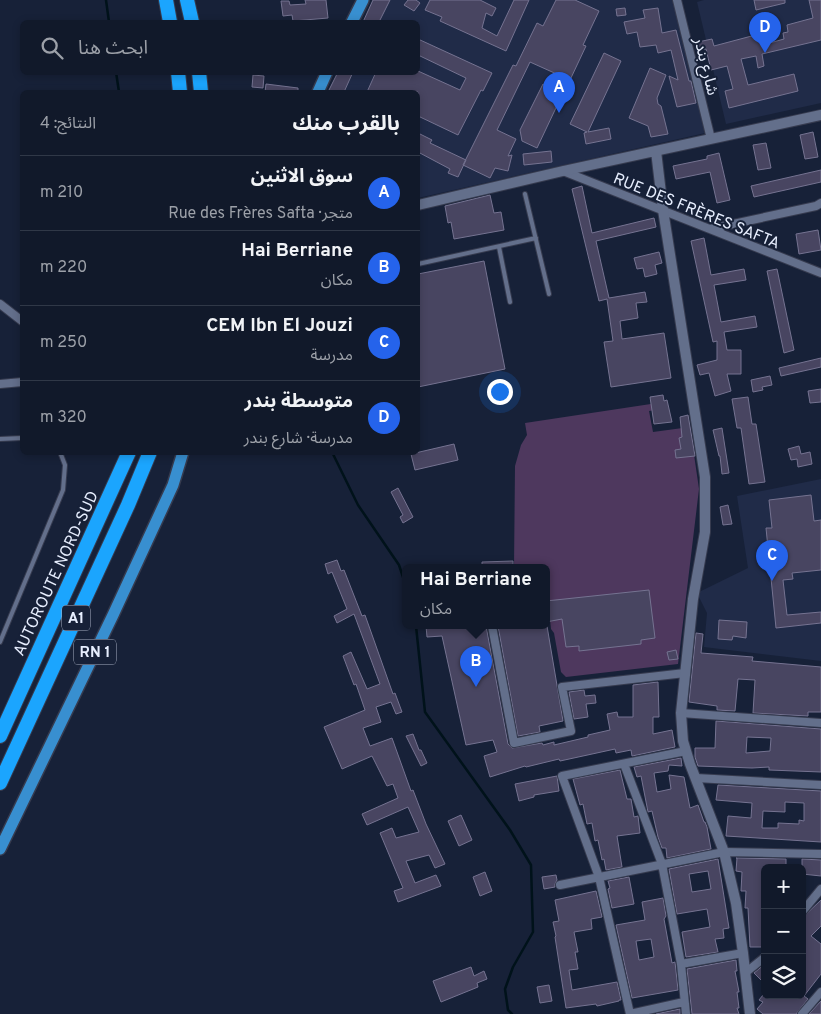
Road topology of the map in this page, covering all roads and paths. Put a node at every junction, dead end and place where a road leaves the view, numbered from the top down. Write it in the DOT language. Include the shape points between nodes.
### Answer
graph roads {
  1 [pos="166,0"];
  2 [pos="187,0"];
  3 [pos="363,0"];
  4 [pos="677,0"];
  5 [pos="170,20"];
  6 [pos="192,20"];
  7 [pos="353,20"];
  8 [pos="178,75"];
  9 [pos="199,75"];
  10 [pos="326,75"];
  11 [pos="180,90"];
  12 [pos="201,90"];
  13 [pos="319,90"];
  14 [pos="821,116"];
  15 [pos="711,139"];
  16 [pos="656,151"];
  17 [pos="563,171"];
  18 [pos="525,194"];
  19 [pos="821,203"];
  20 [pos="420,205"];
  21 [pos="663,210"];
  22 [pos="710,229"];
  23 [pos="536,238"];
  24 [pos="499,246"];
  25 [pos="420,264"];
  26 [pos="821,273"];
  27 [pos="550,294"];
  28 [pos="510,302"];
  29 [pos="0,304"];
  30 [pos="20,319"];
  31 [pos="20,382"];
  32 [pos="0,384"];
  33 [pos="20,438"];
  34 [pos="0,439"];
  35 [pos="61,455"];
  36 [pos="129,455"];
  37 [pos="149,455"];
  38 [pos="182,455"];
  39 [pos="493,629"];
  40 [pos="0,642"];
  41 [pos="685,673"];
  42 [pos="681,713"];
  43 [pos="821,723"];
  44 [pos="0,736"];
  45 [pos="686,751"];
  46 [pos="624,764"];
  47 [pos="696,778"];
  48 [pos="0,783"];
  49 [pos="821,784"];
  50 [pos="0,849"];
  51 [pos="724,852"];
  52 [pos="821,854"];
  53 [pos="662,864"];
  54 [pos="599,877"];
  55 [pos="560,885"];
  56 [pos="821,889"];
  57 [pos="804,909"];
  58 [pos="743,953"];
  59 [pos="761,960"];
  60 [pos="681,964"];
  61 [pos="745,973"];
  62 [pos="821,992"];
  63 [pos="684,1002"];
  64 [pos="686,1014"];
  65 [pos="750,1014"];
  66 [pos="802,1014"];
  1 -- 5 [label="highway"];
  2 -- 6 [label="highway"];
  3 -- 7 [label="main road"];
  4 -- 15 [label="street, شارع بندر"];
  8 -- 11 [label="highway"];
  9 -- 12 [label="highway"];
  10 -- 13 [label="main road"];
  14 -- 15 [label="main road"];
  15 -- 16 [label="main road"];
  16 -- 17 [label="main road"];
  16 -- 21 [label="main road"];
  17 -- 20 [label="main road"];
  17 -- 21 [label="street, RUE DES FRÈRES SAFTA"];
  18 -- 23 [label="lane"];
  19 -- 22 [label="street"];
  21 -- 22 [label="street, RUE DES FRÈRES SAFTA"];
  21 -- 41 [label="main road" via="706,477 705,532"];
  22 -- 26 [label="street, RUE DES FRÈRES SAFTA"];
  23 -- 24 [label="lane"];
  23 -- 27 [label="lane"];
  24 -- 25 [label="lane"];
  24 -- 28 [label="lane"];
  29 -- 30 [label="street"];
  31 -- 32 [label="street"];
  33 -- 34 [label="lane"];
  35 -- 40 [label="lane" via="65,465 63,490"];
  36 -- 44 [label="highway, AUTOROUTE NORD-SUD / A1"];
  37 -- 48 [label="highway, A1"];
  38 -- 50 [label="main road, RN 1" via="173,485 113,616"];
  39 -- 41 [label="street" via="514,742 571,731 562,687"];
  41 -- 42 [label="main road"];
  42 -- 43 [label="street"];
  42 -- 45 [label="main road"];
  45 -- 46 [label="street"];
  45 -- 47 [label="main road"];
  46 -- 53 [label="street"];
  46 -- 54 [label="street" via="562,776"];
  47 -- 49 [label="street"];
  47 -- 51 [label="main road"];
  51 -- 52 [label="street"];
  51 -- 53 [label="street"];
  51 -- 58 [label="main road"];
  53 -- 54 [label="street"];
  53 -- 60 [label="street"];
  54 -- 55 [label="street"];
  54 -- 63 [label="street" via="630,1014"];
  56 -- 57 [label="street"];
  58 -- 60 [label="street"];
  58 -- 61 [label="main road"];
  59 -- 61 [label="street"];
  60 -- 63 [label="street"];
  61 -- 65 [label="main road"];
  62 -- 66 [label="street"];
  63 -- 64 [label="street"];
}
